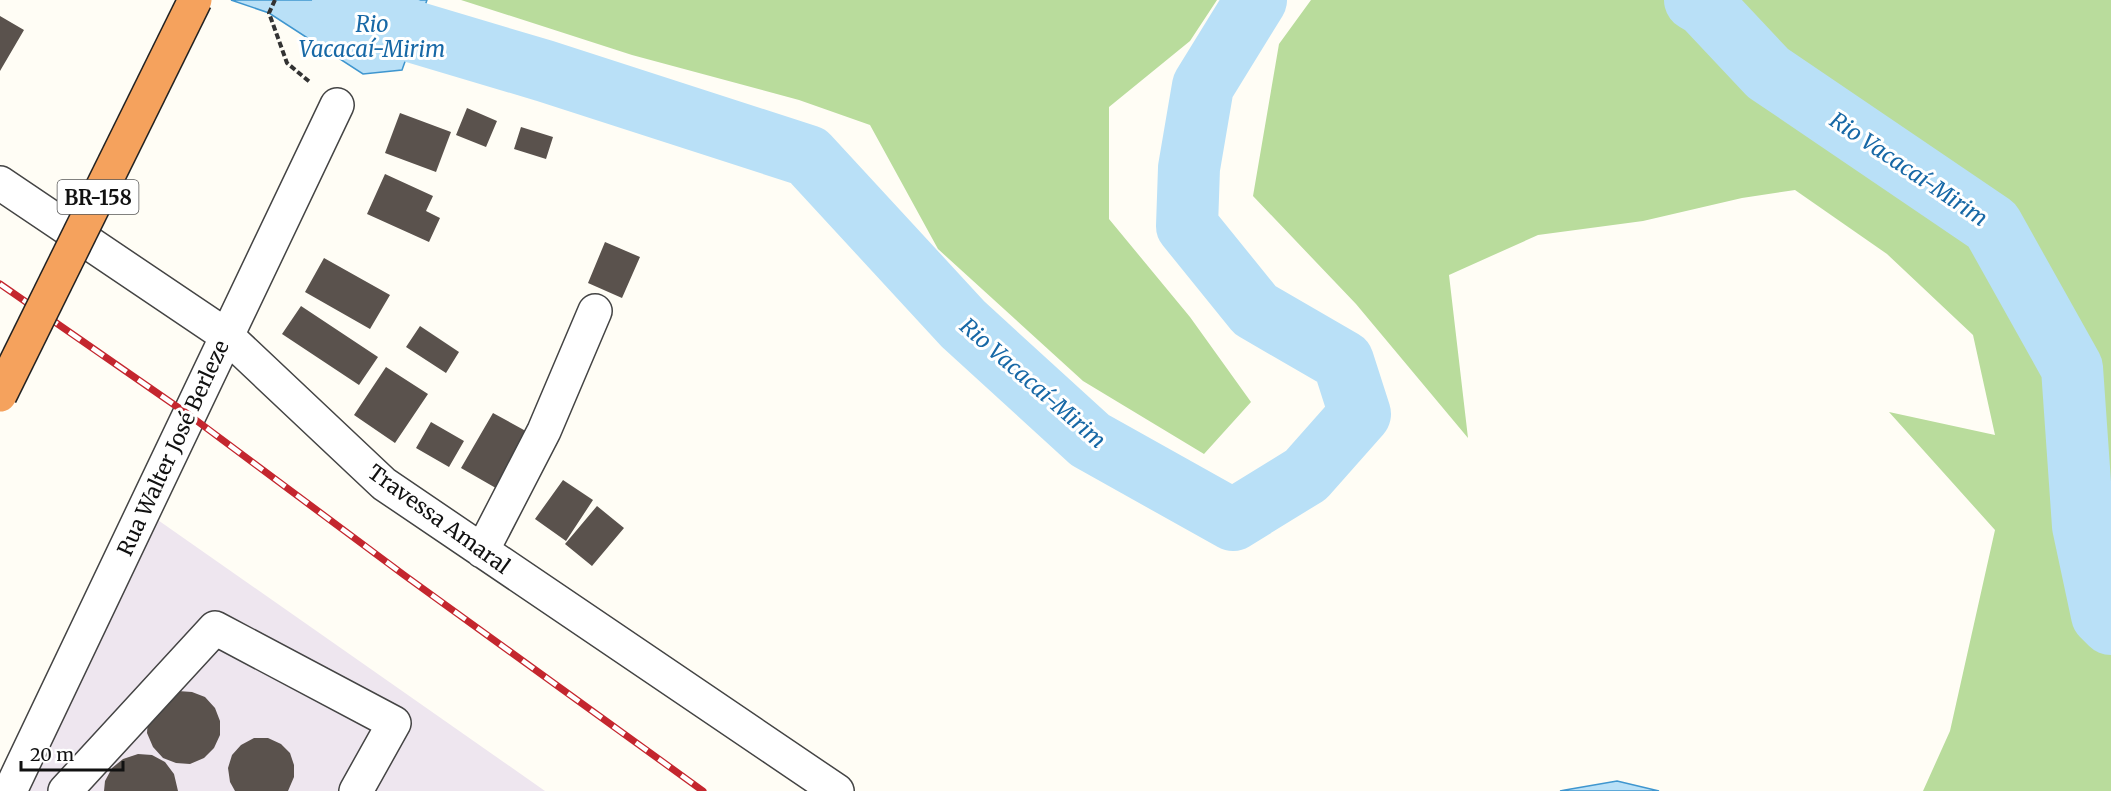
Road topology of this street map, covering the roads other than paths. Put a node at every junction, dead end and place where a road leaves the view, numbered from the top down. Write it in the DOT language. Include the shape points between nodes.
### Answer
graph roads {
  1 [pos="195,0"];
  2 [pos="337,105"];
  3 [pos="2,193"];
  4 [pos="595,311"];
  5 [pos="227,336"];
  6 [pos="0,395"];
  7 [pos="482,551"];
  8 [pos="10,791"];
  9 [pos="65,791"];
  10 [pos="356,791"];
  11 [pos="837,791"];
  1 -- 6 [label="highway, BR-158, bridge"];
  2 -- 5 [label="street, Rua Walter José Berleze"];
  3 -- 5 [label="street, Travessa Amaral"];
  4 -- 7 [label="street" via="544,431"];
  5 -- 7 [label="street, Travessa Amaral" via="384,484"];
  5 -- 8 [label="street, Rua Walter José Berleze"];
  7 -- 11 [label="street, Travessa Amaral"];
  9 -- 10 [label="street" via="215,628 394,723"];
}
